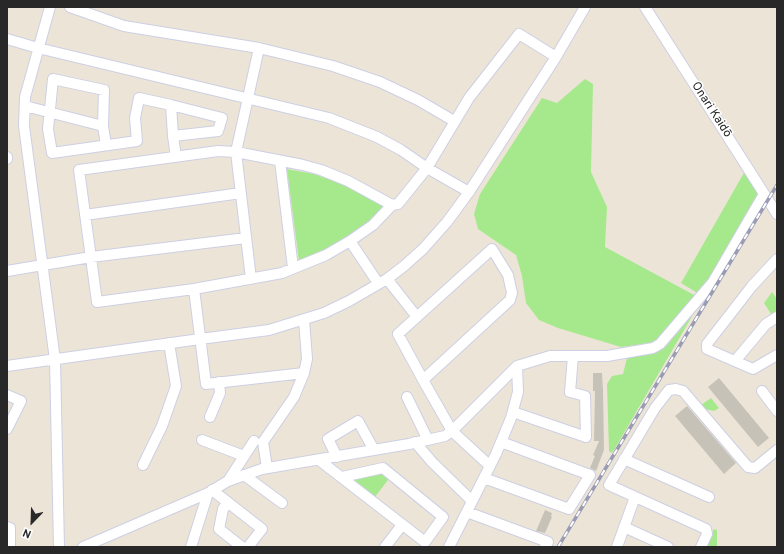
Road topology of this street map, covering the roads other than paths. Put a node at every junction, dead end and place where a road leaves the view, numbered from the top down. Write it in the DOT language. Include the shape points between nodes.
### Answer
graph roads {
  1 [pos="50,7"];
  2 [pos="70,7"];
  3 [pos="585,7"];
  4 [pos="645,7"];
  5 [pos="7,39"];
  6 [pos="38,48"];
  7 [pos="259,48"];
  8 [pos="556,56"];
  9 [pos="247,99"];
  10 [pos="171,105"];
  11 [pos="25,106"];
  12 [pos="50,113"];
  13 [pos="454,121"];
  14 [pos="103,126"];
  15 [pos="173,136"];
  16 [pos="106,145"];
  17 [pos="236,152"];
  18 [pos="176,157"];
  19 [pos="280,161"];
  20 [pos="427,168"];
  21 [pos="468,192"];
  22 [pos="241,193"];
  23 [pos="764,194"];
  24 [pos="392,206"];
  25 [pos="777,214"];
  26 [pos="85,215"];
  27 [pos="246,238"];
  28 [pos="350,241"];
  29 [pos="91,257"];
  30 [pos="777,259"];
  31 [pos="43,265"];
  32 [pos="293,268"];
  33 [pos="7,270"];
  34 [pos="251,279"];
  35 [pos="383,281"];
  36 [pos="194,289"];
  37 [pos="417,317"];
  38 [pos="777,317"];
  39 [pos="304,320"];
  40 [pos="200,339"];
  41 [pos="169,344"];
  42 [pos="777,355"];
  43 [pos="573,356"];
  44 [pos="55,360"];
  45 [pos="735,361"];
  46 [pos="7,366"];
  47 [pos="517,366"];
  48 [pos="304,373"];
  49 [pos="423,380"];
  50 [pos="219,382"];
  51 [pos="7,395"];
  52 [pos="763,395"];
  53 [pos="407,397"];
  54 [pos="777,411"];
  55 [pos="513,412"];
  56 [pos="210,417"];
  57 [pos="7,429"];
  58 [pos="452,431"];
  59 [pos="202,440"];
  60 [pos="428,440"];
  61 [pos="254,441"];
  62 [pos="416,442"];
  63 [pos="501,442"];
  64 [pos="374,450"];
  65 [pos="777,450"];
  66 [pos="244,456"];
  67 [pos="337,457"];
  68 [pos="624,459"];
  69 [pos="319,460"];
  70 [pos="143,466"];
  71 [pos="490,466"];
  72 [pos="267,468"];
  73 [pos="244,475"];
  74 [pos="342,477"];
  75 [pos="484,478"];
  76 [pos="228,481"];
  77 [pos="210,492"];
  78 [pos="635,497"];
  79 [pos="709,497"];
  80 [pos="472,501"];
  81 [pos="228,502"];
  82 [pos="282,503"];
  83 [pos="467,512"];
  84 [pos="402,525"];
  85 [pos="7,527"];
  86 [pos="624,527"];
  87 [pos="452,546"];
  88 [pos="10,547"];
  89 [pos="59,547"];
  90 [pos="83,547"];
  91 [pos="191,547"];
  92 [pos="242,547"];
  93 [pos="248,547"];
  94 [pos="385,547"];
  95 [pos="545,547"];
  96 [pos="617,547"];
  97 [pos="668,547"];
  98 [pos="701,547"];
  1 -- 6 [label="street"];
  2 -- 7 [label="street" via="124,26"];
  3 -- 8 [label="street"];
  4 -- 23 [label="street, Onari Kaidō"];
  5 -- 6 [label="street"];
  6 -- 9 [label="street"];
  6 -- 11 [label="street"];
  7 -- 9 [label="street"];
  7 -- 13 [label="street" via="333,66 380,82"];
  8 -- 13 [label="street" via="519,34"];
  8 -- 21 [label="street"];
  9 -- 17 [label="street"];
  9 -- 20 [label="street" via="329,118 377,137"];
  10 -- 15 [label="street"];
  10 -- 15 [label="street" via="222,118 218,130"];
  10 -- 16 [label="street" via="139,98 135,118 137,141"];
  11 -- 12 [label="street"];
  11 -- 31 [label="street" via="24,126"];
  12 -- 14 [label="street"];
  12 -- 14 [label="street" via="53,79 104,90"];
  12 -- 16 [label="street" via="48,129 52,153"];
  13 -- 20 [label="street"];
  14 -- 16 [label="street"];
  15 -- 18 [label="street"];
  17 -- 18 [label="street" via="218,151"];
  17 -- 19 [label="street"];
  17 -- 22 [label="street"];
  18 -- 26 [label="street" via="79,170"];
  19 -- 24 [label="street" via="321,170 348,181"];
  19 -- 32 [label="street"];
  20 -- 21 [label="street"];
  20 -- 24 [label="street" via="398,204"];
  21 -- 35 [label="street" via="424,249"];
  22 -- 26 [label="street"];
  22 -- 27 [label="street"];
  23 -- 25 [label="street, Onari Kaidō"];
  23 -- 43 [label="street" via="712,282 660,344 653,348 607,356"];
  24 -- 28 [label="street" via="373,225"];
  26 -- 29 [label="street"];
  27 -- 29 [label="street"];
  27 -- 34 [label="street"];
  28 -- 32 [label="street" via="326,255"];
  28 -- 35 [label="street"];
  29 -- 31 [label="street"];
  29 -- 36 [label="street" via="97,302"];
  30 -- 45 [label="street" via="706,344 707,349"];
  31 -- 33 [label="street"];
  31 -- 44 [label="street"];
  32 -- 34 [label="street" via="282,273"];
  34 -- 36 [label="street"];
  35 -- 37 [label="street"];
  35 -- 39 [label="street" via="324,313"];
  36 -- 40 [label="street"];
  37 -- 49 [label="street" via="398,334"];
  37 -- 49 [label="street" via="492,249 508,275 512,293 510,300"];
  38 -- 45 [label="street" via="766,324"];
  39 -- 40 [label="street" via="270,330"];
  39 -- 48 [label="street" via="307,359"];
  40 -- 41 [label="street"];
  40 -- 50 [label="street" via="206,384"];
  41 -- 44 [label="street"];
  41 -- 70 [label="street" via="176,386 162,426"];
  42 -- 45 [label="street" via="753,369"];
  43 -- 47 [label="street" via="550,356"];
  43 -- 55 [label="street" via="570,392 585,396 586,437"];
  44 -- 46 [label="street"];
  44 -- 89 [label="street"];
  47 -- 55 [label="street" via="518,392"];
  47 -- 58 [label="street"];
  48 -- 50 [label="street"];
  48 -- 72 [label="street" via="294,397 263,442"];
  49 -- 58 [label="street"];
  50 -- 56 [label="street" via="220,393"];
  51 -- 57 [label="street" via="21,401"];
  52 -- 54 [label="street"];
  53 -- 60 [label="street"];
  55 -- 63 [label="street"];
  58 -- 60 [label="street" via="445,436"];
  58 -- 71 [label="street"];
  59 -- 66 [label="street"];
  60 -- 62 [label="street"];
  61 -- 66 [label="street"];
  62 -- 64 [label="street"];
  62 -- 80 [label="street" via="432,462"];
  63 -- 71 [label="street"];
  63 -- 75 [label="street" via="590,475 570,509"];
  64 -- 67 [label="street"];
  64 -- 67 [label="street" via="358,421 328,439"];
  65 -- 68 [label="street" via="755,468 748,468 683,390 676,389 668,390"];
  66 -- 76 [label="street"];
  67 -- 69 [label="street"];
  68 -- 78 [label="street" via="609,485"];
  68 -- 79 [label="street"];
  69 -- 72 [label="street"];
  69 -- 74 [label="street"];
  71 -- 75 [label="street"];
  72 -- 73 [label="street"];
  73 -- 76 [label="street"];
  73 -- 82 [label="street"];
  74 -- 84 [label="street"];
  74 -- 84 [label="street" via="383,468 444,517 425,542"];
  75 -- 80 [label="street"];
  76 -- 77 [label="street"];
  77 -- 81 [label="street"];
  77 -- 90 [label="street"];
  77 -- 91 [label="street"];
  78 -- 86 [label="street"];
  78 -- 98 [label="street" via="706,529 707,534"];
  80 -- 83 [label="street"];
  81 -- 92 [label="street" via="222,509 219,529"];
  81 -- 93 [label="street" via="262,529"];
  83 -- 87 [label="street"];
  83 -- 95 [label="street" via="548,542"];
  84 -- 94 [label="street"];
  85 -- 88 [label="street" via="10,528"];
  86 -- 96 [label="street"];
  86 -- 97 [label="street"];
}
